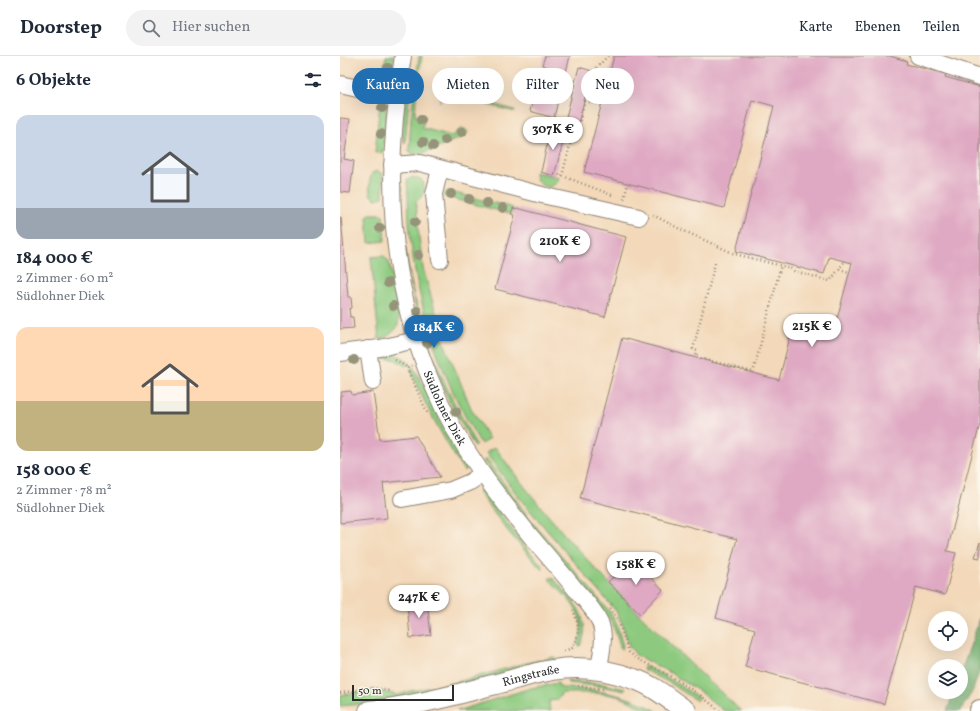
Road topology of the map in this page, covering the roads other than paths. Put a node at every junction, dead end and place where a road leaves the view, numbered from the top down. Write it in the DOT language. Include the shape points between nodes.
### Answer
graph roads {
  1 [pos="403,56"];
  2 [pos="918,56"];
  3 [pos="401,68"];
  4 [pos="980,77"];
  5 [pos="340,84"];
  6 [pos="352,87"];
  7 [pos="396,104"];
  8 [pos="392,165"];
  9 [pos="440,169"];
  10 [pos="645,216"];
  11 [pos="440,260"];
  12 [pos="416,340"];
  13 [pos="368,349"];
  14 [pos="340,353"];
  15 [pos="372,382"];
  16 [pos="482,474"];
  17 [pos="402,499"];
  18 [pos="598,669"];
  19 [pos="369,711"];
  20 [pos="686,711"];
  1 -- 3 [label="street, Südlohner Diek"];
  2 -- 4 [label="street"];
  5 -- 6 [label="street"];
  7 -- 8 [label="street, Südlohner Diek"];
  8 -- 9 [label="street" via="420,163"];
  8 -- 12 [label="street, Südlohner Diek" via="395,245 400,281"];
  9 -- 10 [label="street" via="542,195"];
  9 -- 11 [label="street" via="434,194"];
  12 -- 13 [label="street"];
  12 -- 16 [label="street, Südlohner Diek" via="441,404"];
  13 -- 14 [label="street"];
  13 -- 15 [label="street"];
  16 -- 17 [label="street" via="451,490"];
  16 -- 18 [label="street, Südlohner Diek" via="516,519 592,608 603,635"];
  18 -- 19 [label="main road, Ringstraße" via="553,670 430,702"];
  18 -- 20 [label="main road, Ringstraße" via="646,684"];
}
